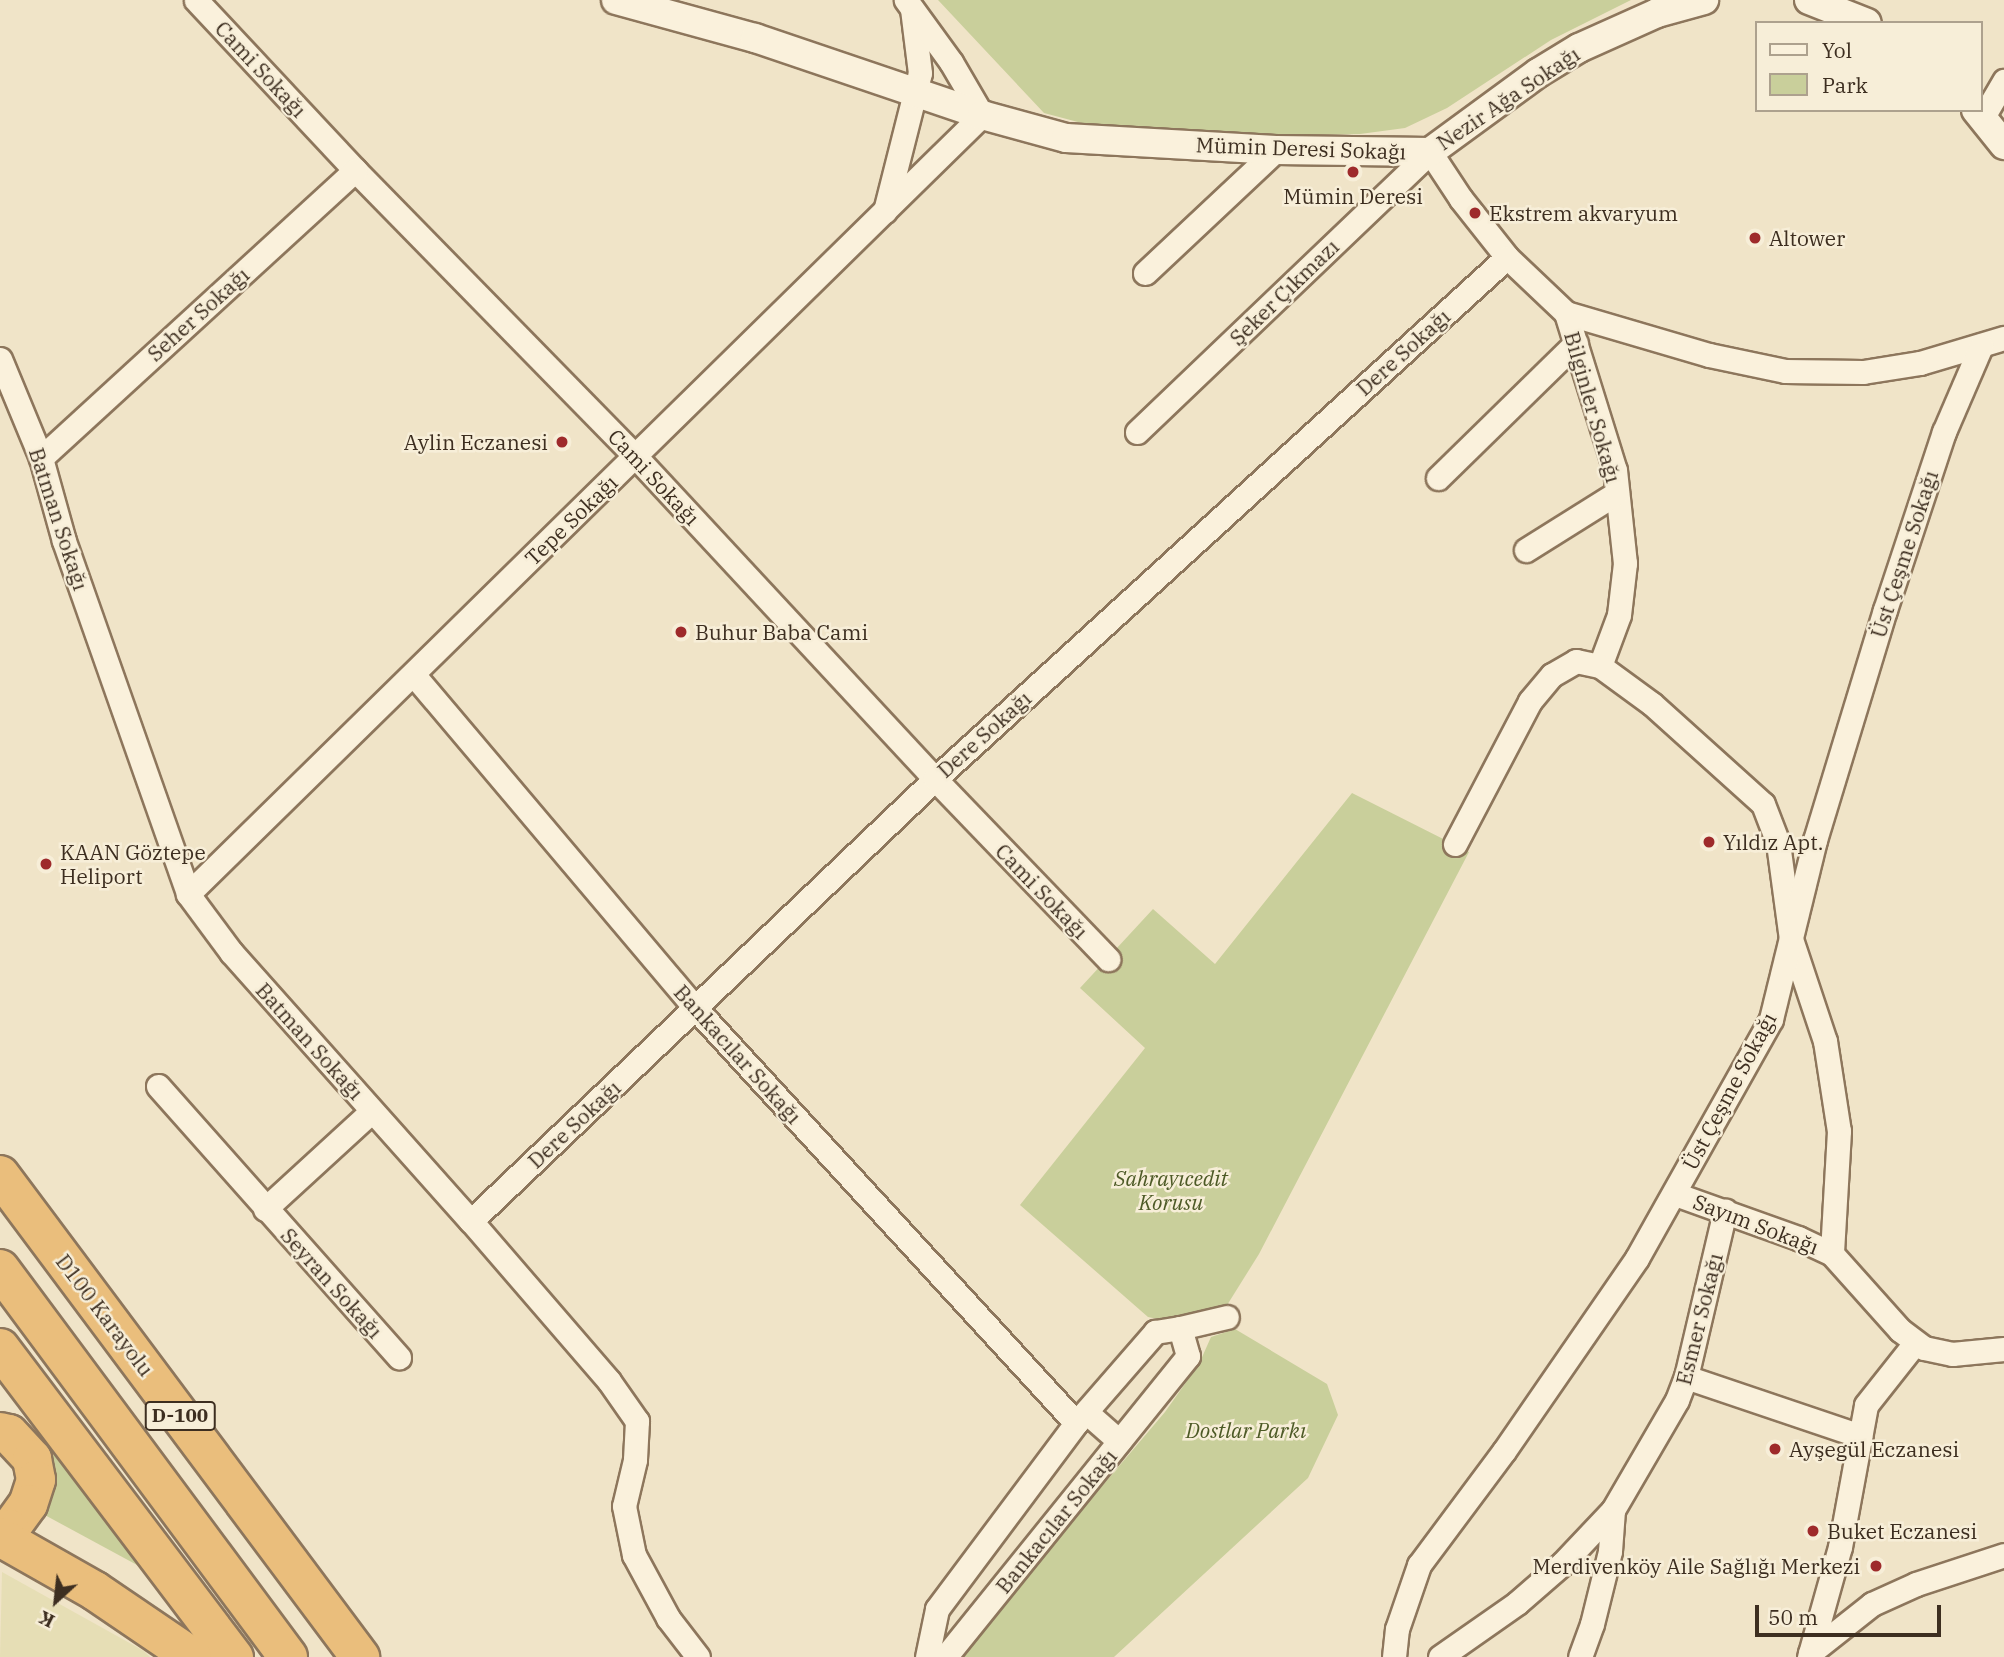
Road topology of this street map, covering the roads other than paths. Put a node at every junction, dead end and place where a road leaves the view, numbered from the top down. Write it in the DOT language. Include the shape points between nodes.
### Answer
graph roads {
  1 [pos="196,0"];
  2 [pos="616,0"];
  3 [pos="1704,0"];
  4 [pos="1808,0"];
  5 [pos="909,3"];
  6 [pos="1862,21"];
  7 [pos="951,62"];
  8 [pos="2004,81"];
  9 [pos="918,83"];
  10 [pos="1983,110"];
  11 [pos="1980,114"];
  12 [pos="982,115"];
  13 [pos="2004,145"];
  14 [pos="1276,150"];
  15 [pos="1430,152"];
  16 [pos="355,170"];
  17 [pos="885,211"];
  18 [pos="1507,257"];
  19 [pos="1145,273"];
  20 [pos="1566,313"];
  21 [pos="2004,338"];
  22 [pos="1576,342"];
  23 [pos="1981,346"];
  24 [pos="0,359"];
  25 [pos="1137,432"];
  26 [pos="635,456"];
  27 [pos="41,458"];
  28 [pos="1438,478"];
  29 [pos="1617,493"];
  30 [pos="1526,550"];
  31 [pos="1600,666"];
  32 [pos="413,674"];
  33 [pos="935,779"];
  34 [pos="1455,844"];
  35 [pos="188,894"];
  36 [pos="1791,939"];
  37 [pos="1108,959"];
  38 [pos="695,1009"];
  39 [pos="158,1086"];
  40 [pos="372,1111"];
  41 [pos="0,1175"];
  42 [pos="1675,1194"];
  43 [pos="265,1209"];
  44 [pos="1725,1210"];
  45 [pos="471,1221"];
  46 [pos="1832,1254"];
  47 [pos="0,1269"];
  48 [pos="1227,1317"];
  49 [pos="1180,1328"];
  50 [pos="1915,1343"];
  51 [pos="0,1348"];
  52 [pos="2004,1349"];
  53 [pos="399,1357"];
  54 [pos="1686,1377"];
  55 [pos="1081,1417"];
  56 [pos="0,1432"];
  57 [pos="1860,1436"];
  58 [pos="1119,1441"];
  59 [pos="1613,1510"];
  60 [pos="0,1530"];
  61 [pos="0,1537"];
  62 [pos="2004,1555"];
  63 [pos="1806,1656"];
  64 [pos="192,1657"];
  65 [pos="234,1657"];
  66 [pos="289,1657"];
  67 [pos="360,1657"];
  68 [pos="698,1657"];
  69 [pos="928,1657"];
  70 [pos="945,1657"];
  71 [pos="1394,1657"];
  72 [pos="1440,1657"];
  73 [pos="1580,1657"];
  1 -- 16 [label="street, Cami Sokağı"];
  2 -- 9 [label="street, Mümin Deresi Sokağı"];
  3 -- 15 [label="street, Nezir Ağa Sokağı" via="1657,13 1579,48"];
  4 -- 6 [label="street"];
  5 -- 7 [label="street"];
  5 -- 9 [label="street"];
  7 -- 9 [label="street" via="932,62"];
  7 -- 12 [label="street"];
  8 -- 10 [label="street"];
  9 -- 12 [label="street, Mümin Deresi Sokağı"];
  9 -- 17 [label="street"];
  11 -- 13 [label="street"];
  12 -- 14 [label="street, Mümin Deresi Sokağı" via="1066,138"];
  12 -- 17 [label="street, Tepe Sokağı"];
  14 -- 15 [label="street, Mümin Deresi Sokağı"];
  14 -- 19 [label="street"];
  15 -- 18 [label="street, Mümin Deresi Sokağı"];
  15 -- 25 [label="street, Şeker Çıkmazı"];
  16 -- 26 [label="street, Cami Sokağı"];
  16 -- 27 [label="street, Seher Sokağı"];
  17 -- 26 [label="street, Tepe Sokağı"];
  18 -- 20 [label="street, Mümin Deresi Sokağı"];
  18 -- 33 [label="street, Dere Sokağı"];
  20 -- 22 [label="street, Bilginler Sokağı"];
  20 -- 23 [label="street, Mümin Deresi Sokağı" via="1709,355 1785,371 1863,372"];
  21 -- 23 [label="street, Mümin Deresi Sokağı"];
  22 -- 28 [label="street"];
  22 -- 29 [label="street, Bilginler Sokağı" via="1615,470"];
  23 -- 36 [label="street, Üst Çeşme Sokağı" via="1944,432 1885,610 1815,840"];
  24 -- 27 [label="street, Batman Sokağı"];
  26 -- 32 [label="street, Tepe Sokağı"];
  26 -- 33 [label="street, Cami Sokağı"];
  27 -- 35 [label="street, Batman Sokağı" via="64,541"];
  29 -- 30 [label="street"];
  29 -- 31 [label="street, Bilginler Sokağı" via="1625,563 1619,615"];
  31 -- 34 [label="street" via="1576,661 1552,675 1530,701"];
  31 -- 36 [label="street" via="1652,704 1763,804 1779,843"];
  32 -- 35 [label="street, Tepe Sokağı"];
  32 -- 38 [label="street, Bankacılar Sokağı"];
  33 -- 37 [label="street, Cami Sokağı"];
  33 -- 38 [label="street, Dere Sokağı"];
  35 -- 40 [label="street, Batman Sokağı" via="230,952"];
  36 -- 42 [label="street, Üst Çeşme Sokağı" via="1771,1019"];
  36 -- 46 [label="street" via="1825,1041 1839,1131"];
  38 -- 45 [label="street, Dere Sokağı"];
  38 -- 55 [label="street, Bankacılar Sokağı"];
  39 -- 43 [label="street, Seyran Sokağı"];
  40 -- 43 [label="street, Seyran Sokağı"];
  40 -- 45 [label="street, Batman Sokağı"];
  41 -- 67 [label="highway, D100 Karayolu / D-100"];
  42 -- 44 [label="street, Sayım Sokağı"];
  42 -- 71 [label="street, Üst Çeşme Sokağı" via="1504,1451 1419,1565 1397,1629"];
  43 -- 53 [label="street, Seyran Sokağı"];
  44 -- 46 [label="street, Sayım Sokağı"];
  44 -- 54 [label="street, Esmer Sokağı"];
  45 -- 68 [label="street, Batman Sokağı" via="610,1381 637,1422 635,1460 624,1506 634,1556 668,1618"];
  46 -- 50 [label="street, Sayım Sokağı"];
  47 -- 66 [label="highway, D-100"];
  48 -- 49 [label="street"];
  49 -- 55 [label="street, Bankacılar Sokağı" via="1155,1332"];
  49 -- 58 [label="street, Bankacılar Sokağı" via="1188,1356"];
  50 -- 52 [label="street" via="1952,1354"];
  50 -- 57 [label="street" via="1870,1397"];
  51 -- 65 [label="highway"];
  54 -- 57 [label="street"];
  54 -- 59 [label="street, Esmer Sokağı"];
  55 -- 58 [label="street"];
  55 -- 69 [label="street, Bankacılar Sokağı" via="937,1609"];
  56 -- 60 [label="highway" via="9,1434 32,1459 36,1480 10,1529"];
  57 -- 63 [label="street" via="1840,1547"];
  58 -- 70 [label="street, Bankacılar Sokağı"];
  59 -- 72 [label="street" via="1526,1595"];
  59 -- 73 [label="street, Esmer Sokağı" via="1610,1551"];
  61 -- 64 [label="highway" via="95,1591"];
  62 -- 63 [label="street" via="1872,1604"];
}
